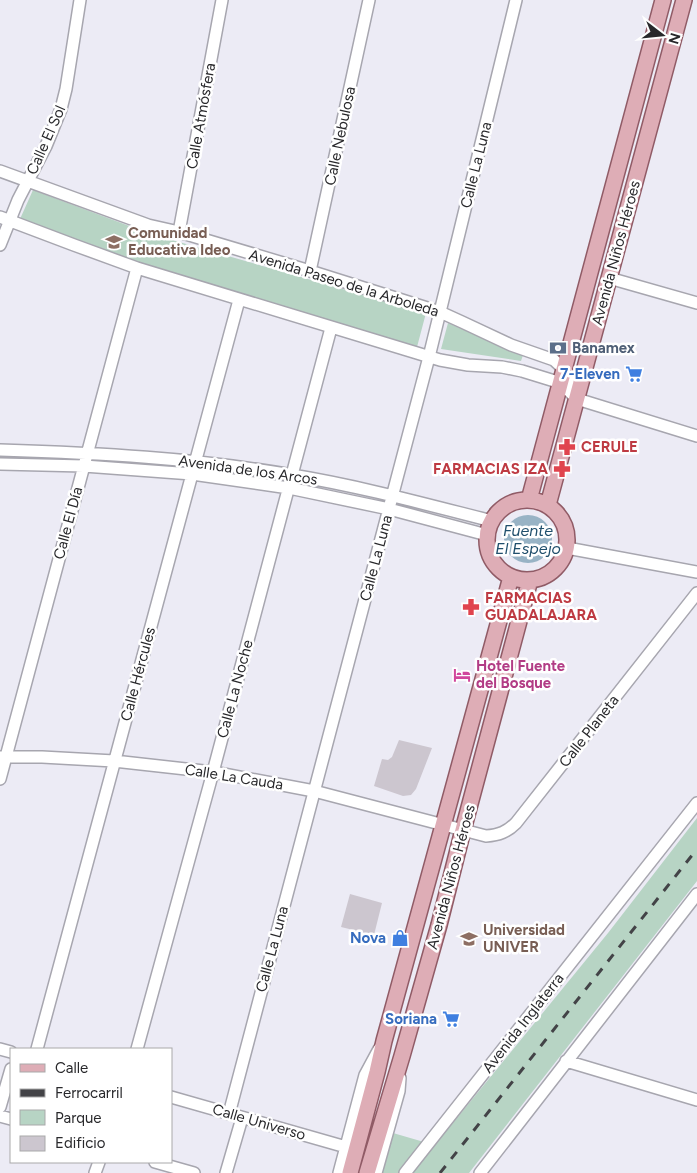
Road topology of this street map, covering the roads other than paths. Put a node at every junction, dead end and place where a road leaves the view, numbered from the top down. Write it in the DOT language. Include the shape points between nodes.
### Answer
graph roads {
  1 [pos="80,0"];
  2 [pos="222,0"];
  3 [pos="369,0"];
  4 [pos="516,0"];
  5 [pos="663,0"];
  6 [pos="684,0"];
  7 [pos="0,171"];
  8 [pos="27,181"];
  9 [pos="5,219"];
  10 [pos="179,232"];
  11 [pos="0,245"];
  12 [pos="137,268"];
  13 [pos="310,272"];
  14 [pos="609,278"];
  15 [pos="238,300"];
  16 [pos="697,302"];
  17 [pos="440,312"];
  18 [pos="331,328"];
  19 [pos="429,357"];
  20 [pos="563,376"];
  21 [pos="577,399"];
  22 [pos="697,436"];
  23 [pos="0,450"];
  24 [pos="87,452"];
  25 [pos="195,461"];
  26 [pos="0,464"];
  27 [pos="84,466"];
  28 [pos="192,474"];
  29 [pos="292,475"];
  30 [pos="289,488"];
  31 [pos="392,496"];
  32 [pos="529,500"];
  33 [pos="548,506"];
  34 [pos="389,509"];
  35 [pos="490,528"];
  36 [pos="567,548"];
  37 [pos="697,572"];
  38 [pos="511,577"];
  39 [pos="530,580"];
  40 [pos="697,593"];
  41 [pos="3,757"];
  42 [pos="114,761"];
  43 [pos="213,772"];
  44 [pos="0,779"];
  45 [pos="314,791"];
  46 [pos="697,803"];
  47 [pos="443,825"];
  48 [pos="463,830"];
  49 [pos="697,894"];
  50 [pos="384,1040"];
  51 [pos="37,1048"];
  52 [pos="137,1048"];
  53 [pos="402,1056"];
  54 [pos="566,1061"];
  55 [pos="10,1072"];
  56 [pos="172,1097"];
  57 [pos="697,1100"];
  58 [pos="0,1107"];
  59 [pos="229,1114"];
  60 [pos="242,1118"];
  61 [pos="346,1147"];
  62 [pos="159,1163"];
  63 [pos="194,1173"];
  64 [pos="226,1173"];
  65 [pos="339,1173"];
  66 [pos="350,1173"];
  67 [pos="367,1173"];
  68 [pos="376,1173"];
  69 [pos="405,1173"];
  70 [pos="480,1173"];
  1 -- 8 [label="street, Calle El Sol" via="61,109"];
  2 -- 10 [label="street, Calle Atmósfera"];
  3 -- 13 [label="street, Calle Nebulosa"];
  4 -- 17 [label="street, Calle La Luna"];
  5 -- 20 [label="main road, Avenida Niños Héroes"];
  6 -- 14 [label="main road, Avenida Niños Héroes"];
  7 -- 8 [label="street, Avenida Paseo de la Arboleda"];
  8 -- 9 [label="street, Calle El Sol"];
  8 -- 10 [label="street, Avenida Paseo de la Arboleda" via="148,225"];
  9 -- 11 [label="street, Calle El Sol"];
  9 -- 12 [label="street, Avenida Paseo de la Arboleda"];
  10 -- 13 [label="street, Avenida Paseo de la Arboleda"];
  12 -- 15 [label="street, Avenida Paseo de la Arboleda"];
  12 -- 24 [label="street, Calle El Día"];
  13 -- 17 [label="street, Avenida Paseo de la Arboleda"];
  14 -- 16 [label="street"];
  14 -- 21 [label="main road, Avenida Niños Héroes"];
  15 -- 18 [label="street, Avenida Paseo de la Arboleda"];
  15 -- 25 [label="street, Calle Hércules"];
  17 -- 19 [label="street, Calle La Luna"];
  17 -- 20 [label="street, Avenida Paseo de la Arboleda" via="511,345 549,358"];
  18 -- 19 [label="street, Avenida Paseo de la Arboleda"];
  18 -- 29 [label="street, Calle La Noche"];
  19 -- 20 [label="street, Avenida Paseo de la Arboleda"];
  19 -- 31 [label="street, Calle La Luna"];
  20 -- 21 [label="street, Avenida Paseo de la Arboleda"];
  20 -- 32 [label="main road, Avenida Niños Héroes"];
  21 -- 22 [label="street, Avenida Paseo de la Arboleda"];
  21 -- 33 [label="main road, Avenida Niños Héroes"];
  23 -- 24 [label="street, Avenida de los Arcos"];
  24 -- 25 [label="street, Avenida de los Arcos"];
  24 -- 27 [label="street, Calle El Día"];
  25 -- 28 [label="street, Calle Hércules"];
  25 -- 29 [label="street, Avenida de los Arcos"];
  26 -- 27 [label="street, Avenida de los Arcos"];
  27 -- 28 [label="street, Avenida de los Arcos"];
  27 -- 41 [label="street, Calle El Día"];
  28 -- 30 [label="street, Avenida de los Arcos"];
  28 -- 42 [label="street, Calle Hércules"];
  29 -- 30 [label="street, Calle La Noche"];
  29 -- 31 [label="street, Avenida de los Arcos"];
  30 -- 34 [label="street, Avenida de los Arcos"];
  30 -- 43 [label="street, Calle La Noche"];
  31 -- 34 [label="street, Calle La Luna"];
  31 -- 35 [label="street, Avenida de los Arcos"];
  32 -- 33 [label="main road"];
  32 -- 35 [label="main road" via="520,500 500,510"];
  33 -- 36 [label="main road" via="565,526"];
  34 -- 35 [label="street, Avenida de los Arcos"];
  34 -- 45 [label="street, Calle La Luna"];
  35 -- 38 [label="main road" via="488,547 491,558"];
  36 -- 37 [label="street"];
  36 -- 39 [label="main road" via="564,558 550,574"];
  38 -- 39 [label="main road"];
  38 -- 47 [label="main road, Avenida Niños Héroes"];
  39 -- 48 [label="main road, Avenida Niños Héroes"];
  40 -- 48 [label="street, Calle Planeta" via="516,823 495,836"];
  41 -- 42 [label="street, Calle La Cauda"];
  41 -- 44 [label="street, Calle El Día"];
  42 -- 43 [label="street, Calle La Cauda"];
  42 -- 51 [label="street, Calle Hércules"];
  43 -- 45 [label="street, Calle La Cauda"];
  43 -- 52 [label="street, Calle La Noche"];
  45 -- 47 [label="street, Calle La Cauda"];
  45 -- 59 [label="street, Calle La Luna"];
  46 -- 69 [label="street, Avenida Inglaterra"];
  47 -- 48 [label="street, Calle La Cauda"];
  47 -- 50 [label="main road, Avenida Niños Héroes"];
  48 -- 53 [label="main road, Avenida Niños Héroes"];
  49 -- 54 [label="street"];
  50 -- 61 [label="street, Avenida Niños Héroes" via="365,1075"];
  50 -- 66 [label="main road, Avenida Niños Héroes"];
  53 -- 67 [label="main road, Avenida Niños Héroes"];
  53 -- 68 [label="street" via="399,1091"];
  54 -- 57 [label="street"];
  54 -- 70 [label="street"];
  55 -- 58 [label="street"];
  56 -- 59 [label="street, Calle Universo"];
  59 -- 60 [label="street, Calle Universo"];
  60 -- 61 [label="street, Calle Universo"];
  60 -- 64 [label="street"];
  61 -- 65 [label="street, Avenida Niños Héroes"];
  62 -- 63 [label="street"];
}
